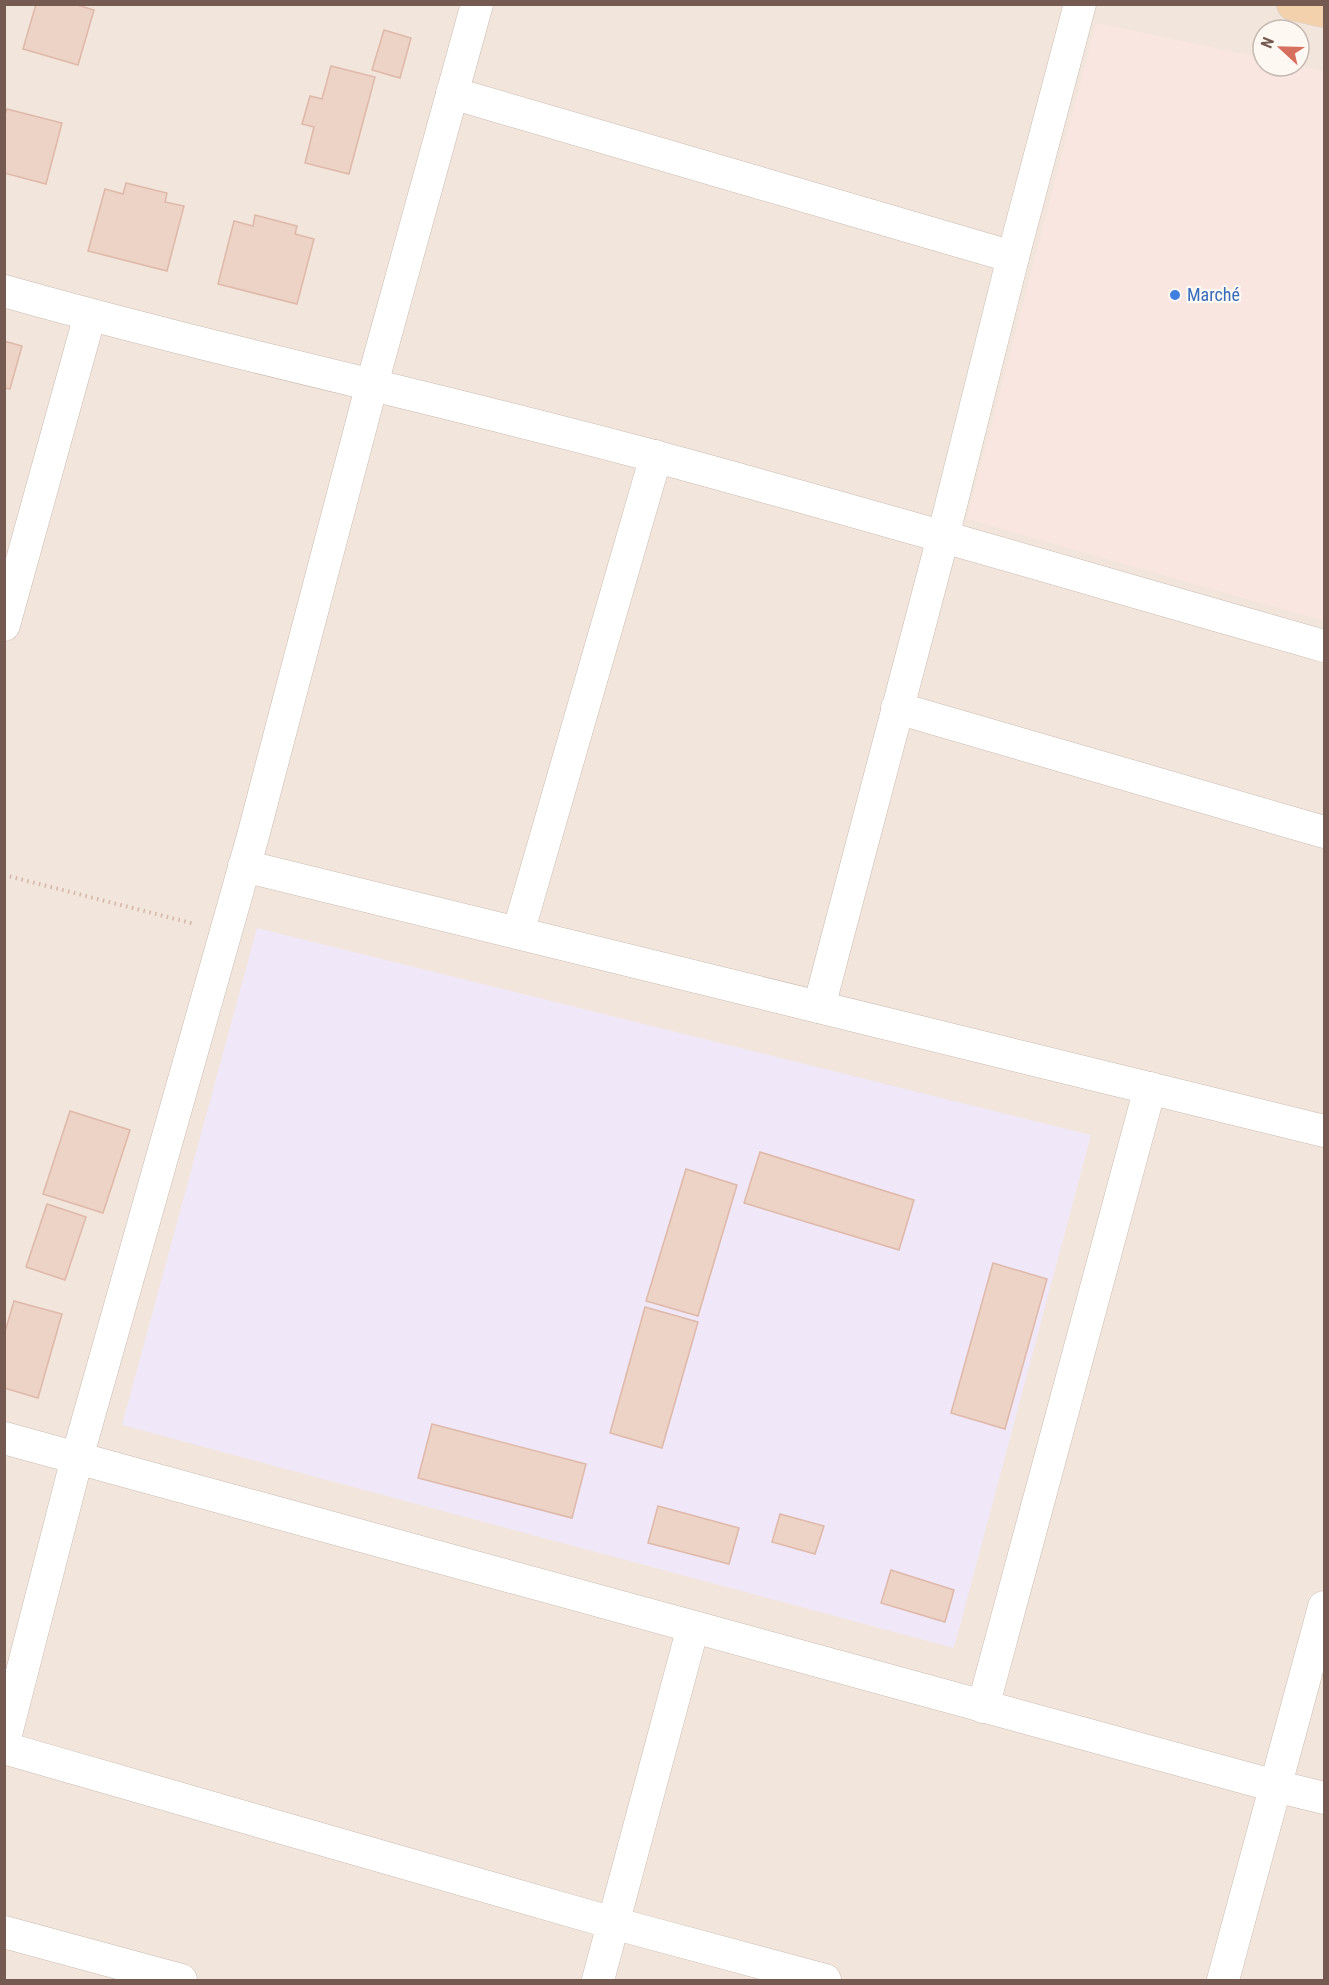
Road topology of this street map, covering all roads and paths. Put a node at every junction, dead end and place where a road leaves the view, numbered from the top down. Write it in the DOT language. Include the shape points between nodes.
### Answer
graph roads {
  1 [pos="477,4"];
  2 [pos="1080,4"];
  3 [pos="452,93"];
  4 [pos="1013,257"];
  5 [pos="4,291"];
  6 [pos="90,315"];
  7 [pos="372,384"];
  8 [pos="656,456"];
  9 [pos="943,537"];
  10 [pos="4,626"];
  11 [pos="1324,646"];
  12 [pos="897,708"];
  13 [pos="1324,832"];
  14 [pos="244,866"];
  15 [pos="4,875"];
  16 [pos="226,932"];
  17 [pos="518,933"];
  18 [pos="819,1007"];
  19 [pos="1150,1089"];
  20 [pos="1324,1131"];
  21 [pos="4,1438"];
  22 [pos="77,1458"];
  23 [pos="1324,1607"];
  24 [pos="693,1627"];
  25 [pos="983,1707"];
  26 [pos="4,1742"];
  27 [pos="4,1748"];
  28 [pos="1275,1786"];
  29 [pos="1324,1798"];
  30 [pos="613,1923"];
  31 [pos="4,1932"];
  32 [pos="181,1980"];
  33 [pos="598,1980"];
  34 [pos="825,1980"];
  35 [pos="1223,1980"];
  1 -- 3 [label="street"];
  2 -- 4 [label="street"];
  3 -- 4 [label="street"];
  3 -- 7 [label="street"];
  4 -- 9 [label="street"];
  5 -- 6 [label="street"];
  6 -- 7 [label="street"];
  6 -- 10 [label="street"];
  7 -- 8 [label="street"];
  7 -- 14 [label="street"];
  8 -- 9 [label="street"];
  8 -- 17 [label="street"];
  9 -- 11 [label="street"];
  9 -- 12 [label="street"];
  12 -- 13 [label="street"];
  12 -- 18 [label="street"];
  14 -- 16 [label="street"];
  14 -- 17 [label="street"];
  15 -- 16 [label="path"];
  16 -- 22 [label="street"];
  17 -- 18 [label="street"];
  18 -- 19 [label="street"];
  19 -- 20 [label="street"];
  19 -- 25 [label="street"];
  21 -- 22 [label="street"];
  22 -- 24 [label="street"];
  22 -- 26 [label="street"];
  23 -- 28 [label="street"];
  24 -- 25 [label="street"];
  24 -- 30 [label="street"];
  25 -- 28 [label="street"];
  27 -- 30 [label="street"];
  28 -- 29 [label="street"];
  28 -- 35 [label="street"];
  30 -- 33 [label="street"];
  30 -- 34 [label="street"];
  31 -- 32 [label="street"];
}
